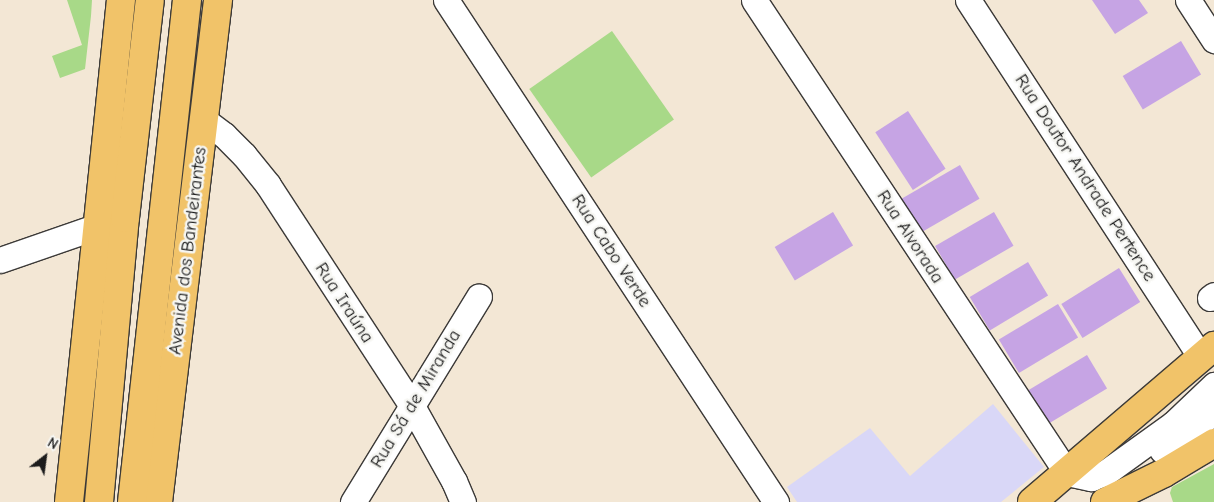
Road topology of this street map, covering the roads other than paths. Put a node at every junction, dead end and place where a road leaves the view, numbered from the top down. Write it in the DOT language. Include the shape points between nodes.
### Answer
graph roads {
  1 [pos="121,0"];
  2 [pos="150,0"];
  3 [pos="187,0"];
  4 [pos="218,0"];
  5 [pos="446,0"];
  6 [pos="754,0"];
  7 [pos="968,0"];
  8 [pos="1188,0"];
  9 [pos="1214,40"];
  10 [pos="204,120"];
  11 [pos="98,226"];
  12 [pos="0,260"];
  13 [pos="479,296"];
  14 [pos="1208,351"];
  15 [pos="1214,385"];
  16 [pos="412,406"];
  17 [pos="1214,411"];
  18 [pos="1214,444"];
  19 [pos="1067,473"];
  20 [pos="1140,493"];
  21 [pos="69,502"];
  22 [pos="99,502"];
  23 [pos="132,502"];
  24 [pos="158,502"];
  25 [pos="353,502"];
  26 [pos="463,502"];
  27 [pos="776,502"];
  28 [pos="1032,502"];
  29 [pos="1093,502"];
  30 [pos="1105,502"];
  1 -- 11 [label="main road"];
  2 -- 22 [label="main road" via="125,218"];
  3 -- 23 [label="main road, Avenida dos Bandeirantes"];
  4 -- 10 [label="main road, Avenida dos Bandeirantes"];
  5 -- 27 [label="street, Rua Cabo Verde"];
  6 -- 19 [label="street, Rua Alvorada"];
  7 -- 14 [label="street, Rua Doutor Andrade Pertence"];
  8 -- 9 [label="street"];
  10 -- 16 [label="street, Rua Iraúna" via="244,154 268,186"];
  10 -- 24 [label="main road, Avenida dos Bandeirantes"];
  11 -- 12 [label="street"];
  11 -- 21 [label="main road"];
  13 -- 16 [label="street, Rua Sá de Miranda"];
  14 -- 19 [label="main road"];
  15 -- 19 [label="street" via="1173,424 1105,473 1091,478"];
  16 -- 25 [label="street, Rua Sá de Miranda"];
  16 -- 26 [label="street, Rua Iraúna"];
  17 -- 29 [label="street" via="1185,436 1125,471"];
  18 -- 20 [label="main road" via="1164,473"];
  19 -- 28 [label="main road"];
  20 -- 30 [label="main road"];
}
